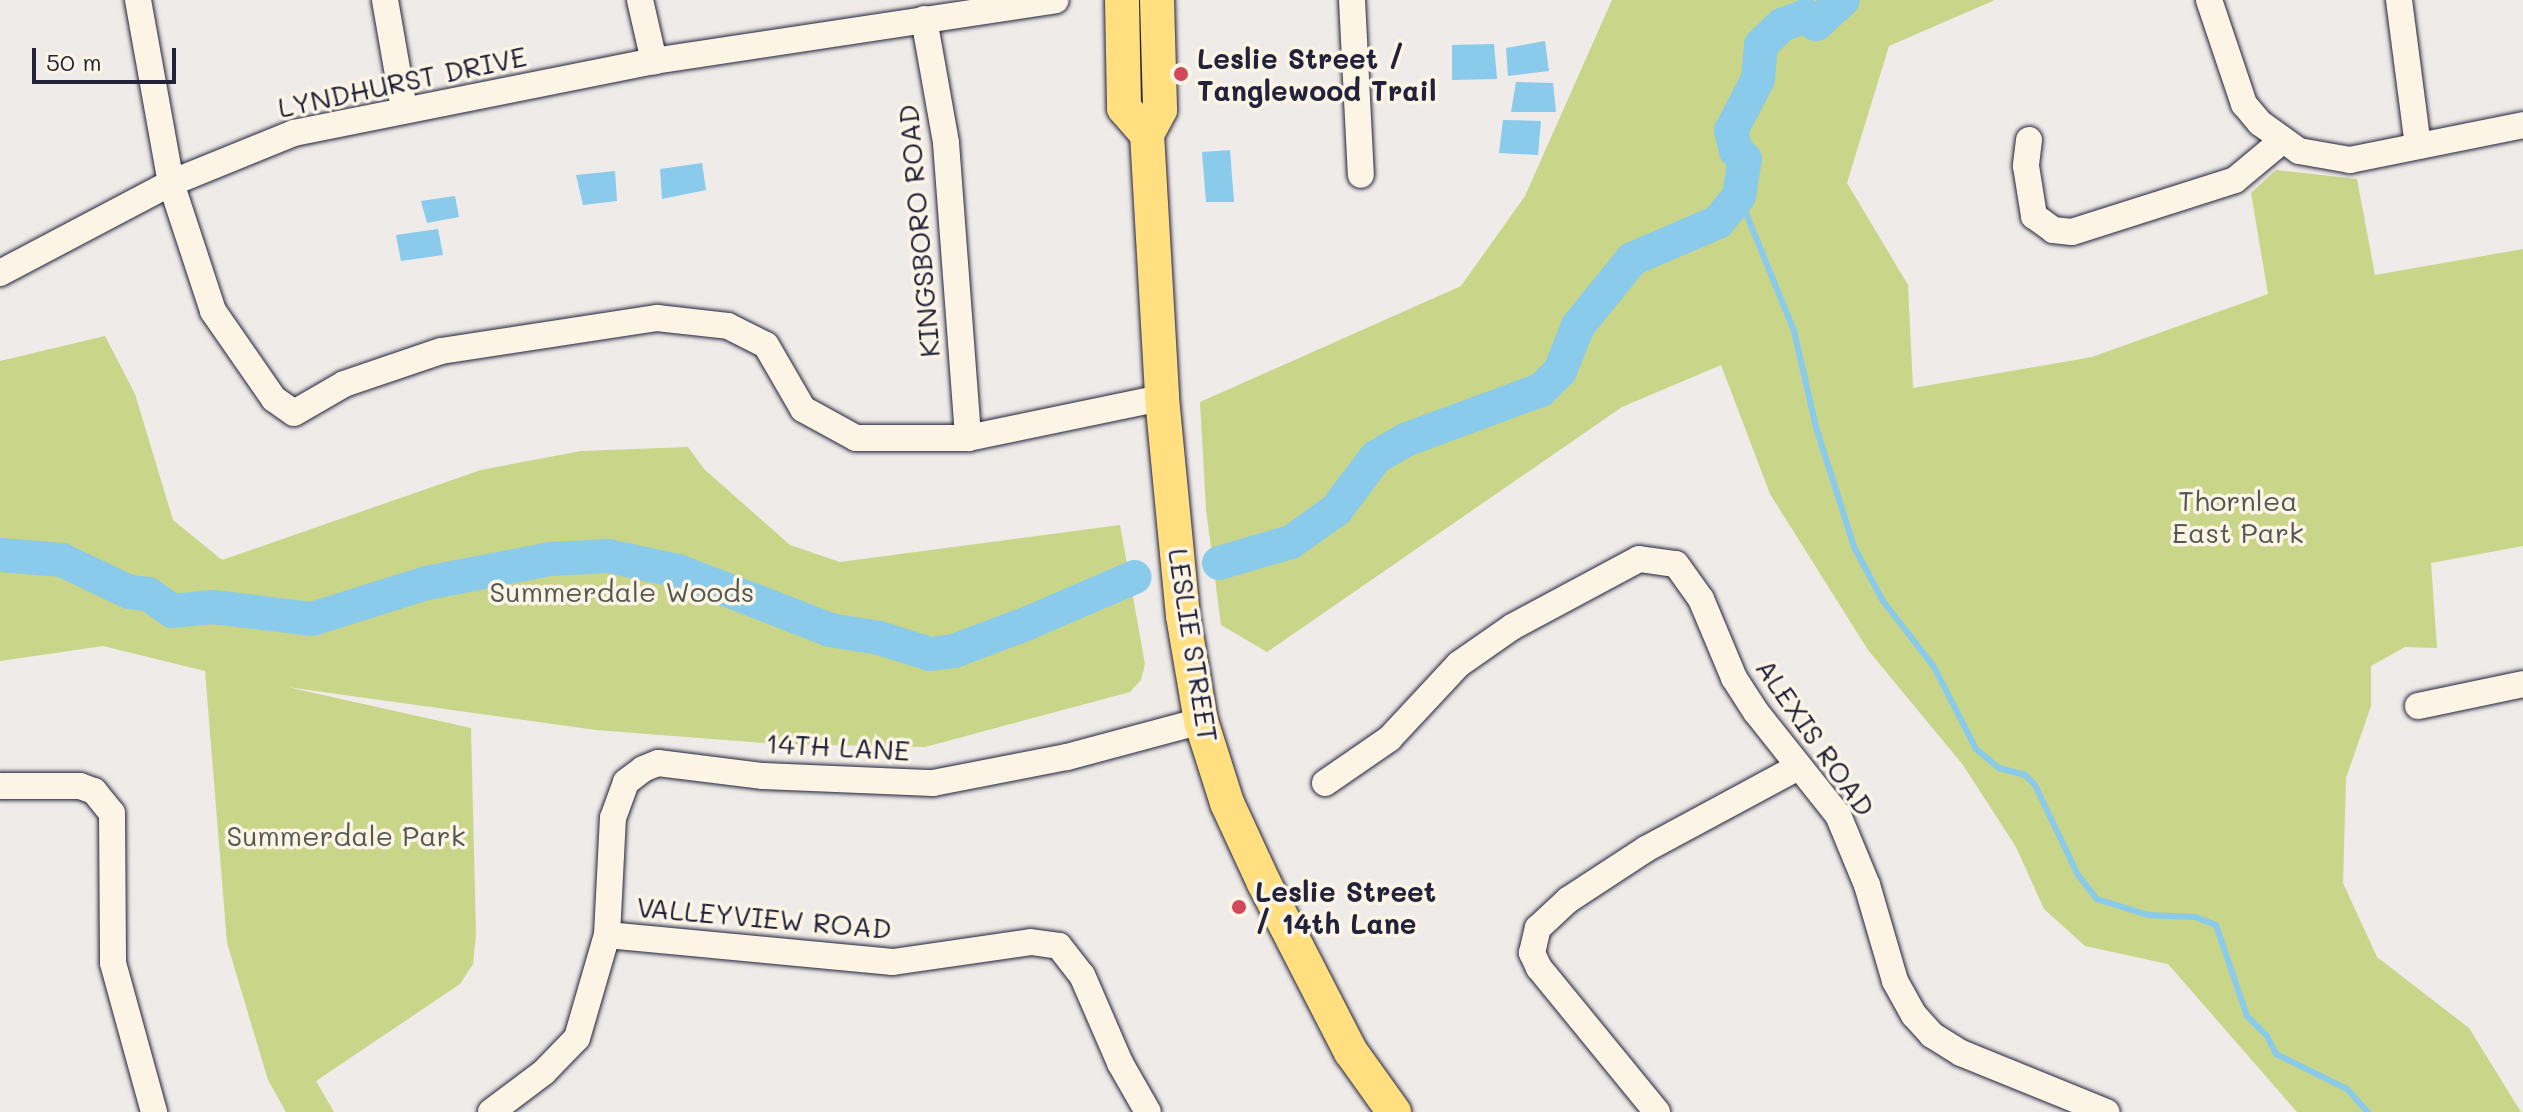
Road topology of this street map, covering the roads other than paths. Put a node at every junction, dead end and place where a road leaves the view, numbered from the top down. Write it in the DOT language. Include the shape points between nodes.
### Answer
graph roads {
  1 [pos="138,0"];
  2 [pos="385,0"];
  3 [pos="640,0"];
  4 [pos="1055,0"];
  5 [pos="1122,0"];
  6 [pos="1157,0"];
  7 [pos="1352,0"];
  8 [pos="2209,0"];
  9 [pos="2399,0"];
  10 [pos="924,19"];
  11 [pos="654,61"];
  12 [pos="404,109"];
  13 [pos="2523,125"];
  14 [pos="1147,134"];
  15 [pos="2029,140"];
  16 [pos="2283,140"];
  17 [pos="2418,146"];
  18 [pos="1361,175"];
  19 [pos="171,183"];
  20 [pos="0,273"];
  21 [pos="1162,398"];
  22 [pos="968,438"];
  23 [pos="2523,684"];
  24 [pos="2418,706"];
  25 [pos="1201,721"];
  26 [pos="1798,767"];
  27 [pos="1325,783"];
  28 [pos="0,786"];
  29 [pos="607,935"];
  30 [pos="154,1112"];
  31 [pos="491,1112"];
  32 [pos="1148,1112"];
  33 [pos="1394,1112"];
  34 [pos="1657,1112"];
  35 [pos="2106,1112"];
  1 -- 19 [label="street"];
  2 -- 12 [label="street"];
  3 -- 11 [label="street"];
  4 -- 10 [label="street, LYNDHURST DRIVE"];
  5 -- 14 [label="main road" via="1124,108"];
  6 -- 14 [label="main road, LESLIE STREET" via="1160,110"];
  7 -- 18 [label="street"];
  8 -- 16 [label="street" via="2244,104"];
  9 -- 17 [label="street"];
  10 -- 11 [label="street, LYNDHURST DRIVE"];
  10 -- 22 [label="street, KINGSBORO ROAD" via="946,143"];
  11 -- 12 [label="street, LYNDHURST DRIVE"];
  12 -- 19 [label="street, LYNDHURST DRIVE" via="294,133"];
  13 -- 17 [label="street"];
  14 -- 21 [label="main road, LESLIE STREET"];
  15 -- 16 [label="street" via="2026,166 2034,216 2053,230 2072,232 2235,180"];
  16 -- 17 [label="street" via="2299,151 2350,160"];
  19 -- 20 [label="street, LYNDHURST DRIVE"];
  19 -- 22 [label="street" via="213,311 274,399 294,413 344,384 441,351 657,318 728,326 766,345 803,409 856,438"];
  21 -- 22 [label="street"];
  21 -- 25 [label="main road, LESLIE STREET" via="1183,616"];
  23 -- 24 [label="street"];
  25 -- 29 [label="street, 14TH LANE" via="1067,757 933,783 763,776 658,763 626,782 619,795 608,866"];
  25 -- 33 [label="main road, LESLIE STREET" via="1227,803 1264,883 1351,1052"];
  26 -- 27 [label="street, ALEXIS ROAD" via="1734,678 1689,577 1676,564 1639,559 1540,610 1459,664 1389,739"];
  26 -- 34 [label="street" via="1646,849 1568,900 1538,928 1532,953 1539,968"];
  26 -- 35 [label="street, ALEXIS ROAD" via="1829,802 1854,849 1895,981 1914,1015 1932,1035 1961,1053"];
  28 -- 30 [label="street" via="80,786 94,791 112,813 113,963"];
  29 -- 31 [label="street, 14TH LANE" via="577,1038 544,1072"];
  29 -- 32 [label="street, VALLEYVIEW ROAD" via="893,962 1031,942 1059,946 1082,975"];
}
